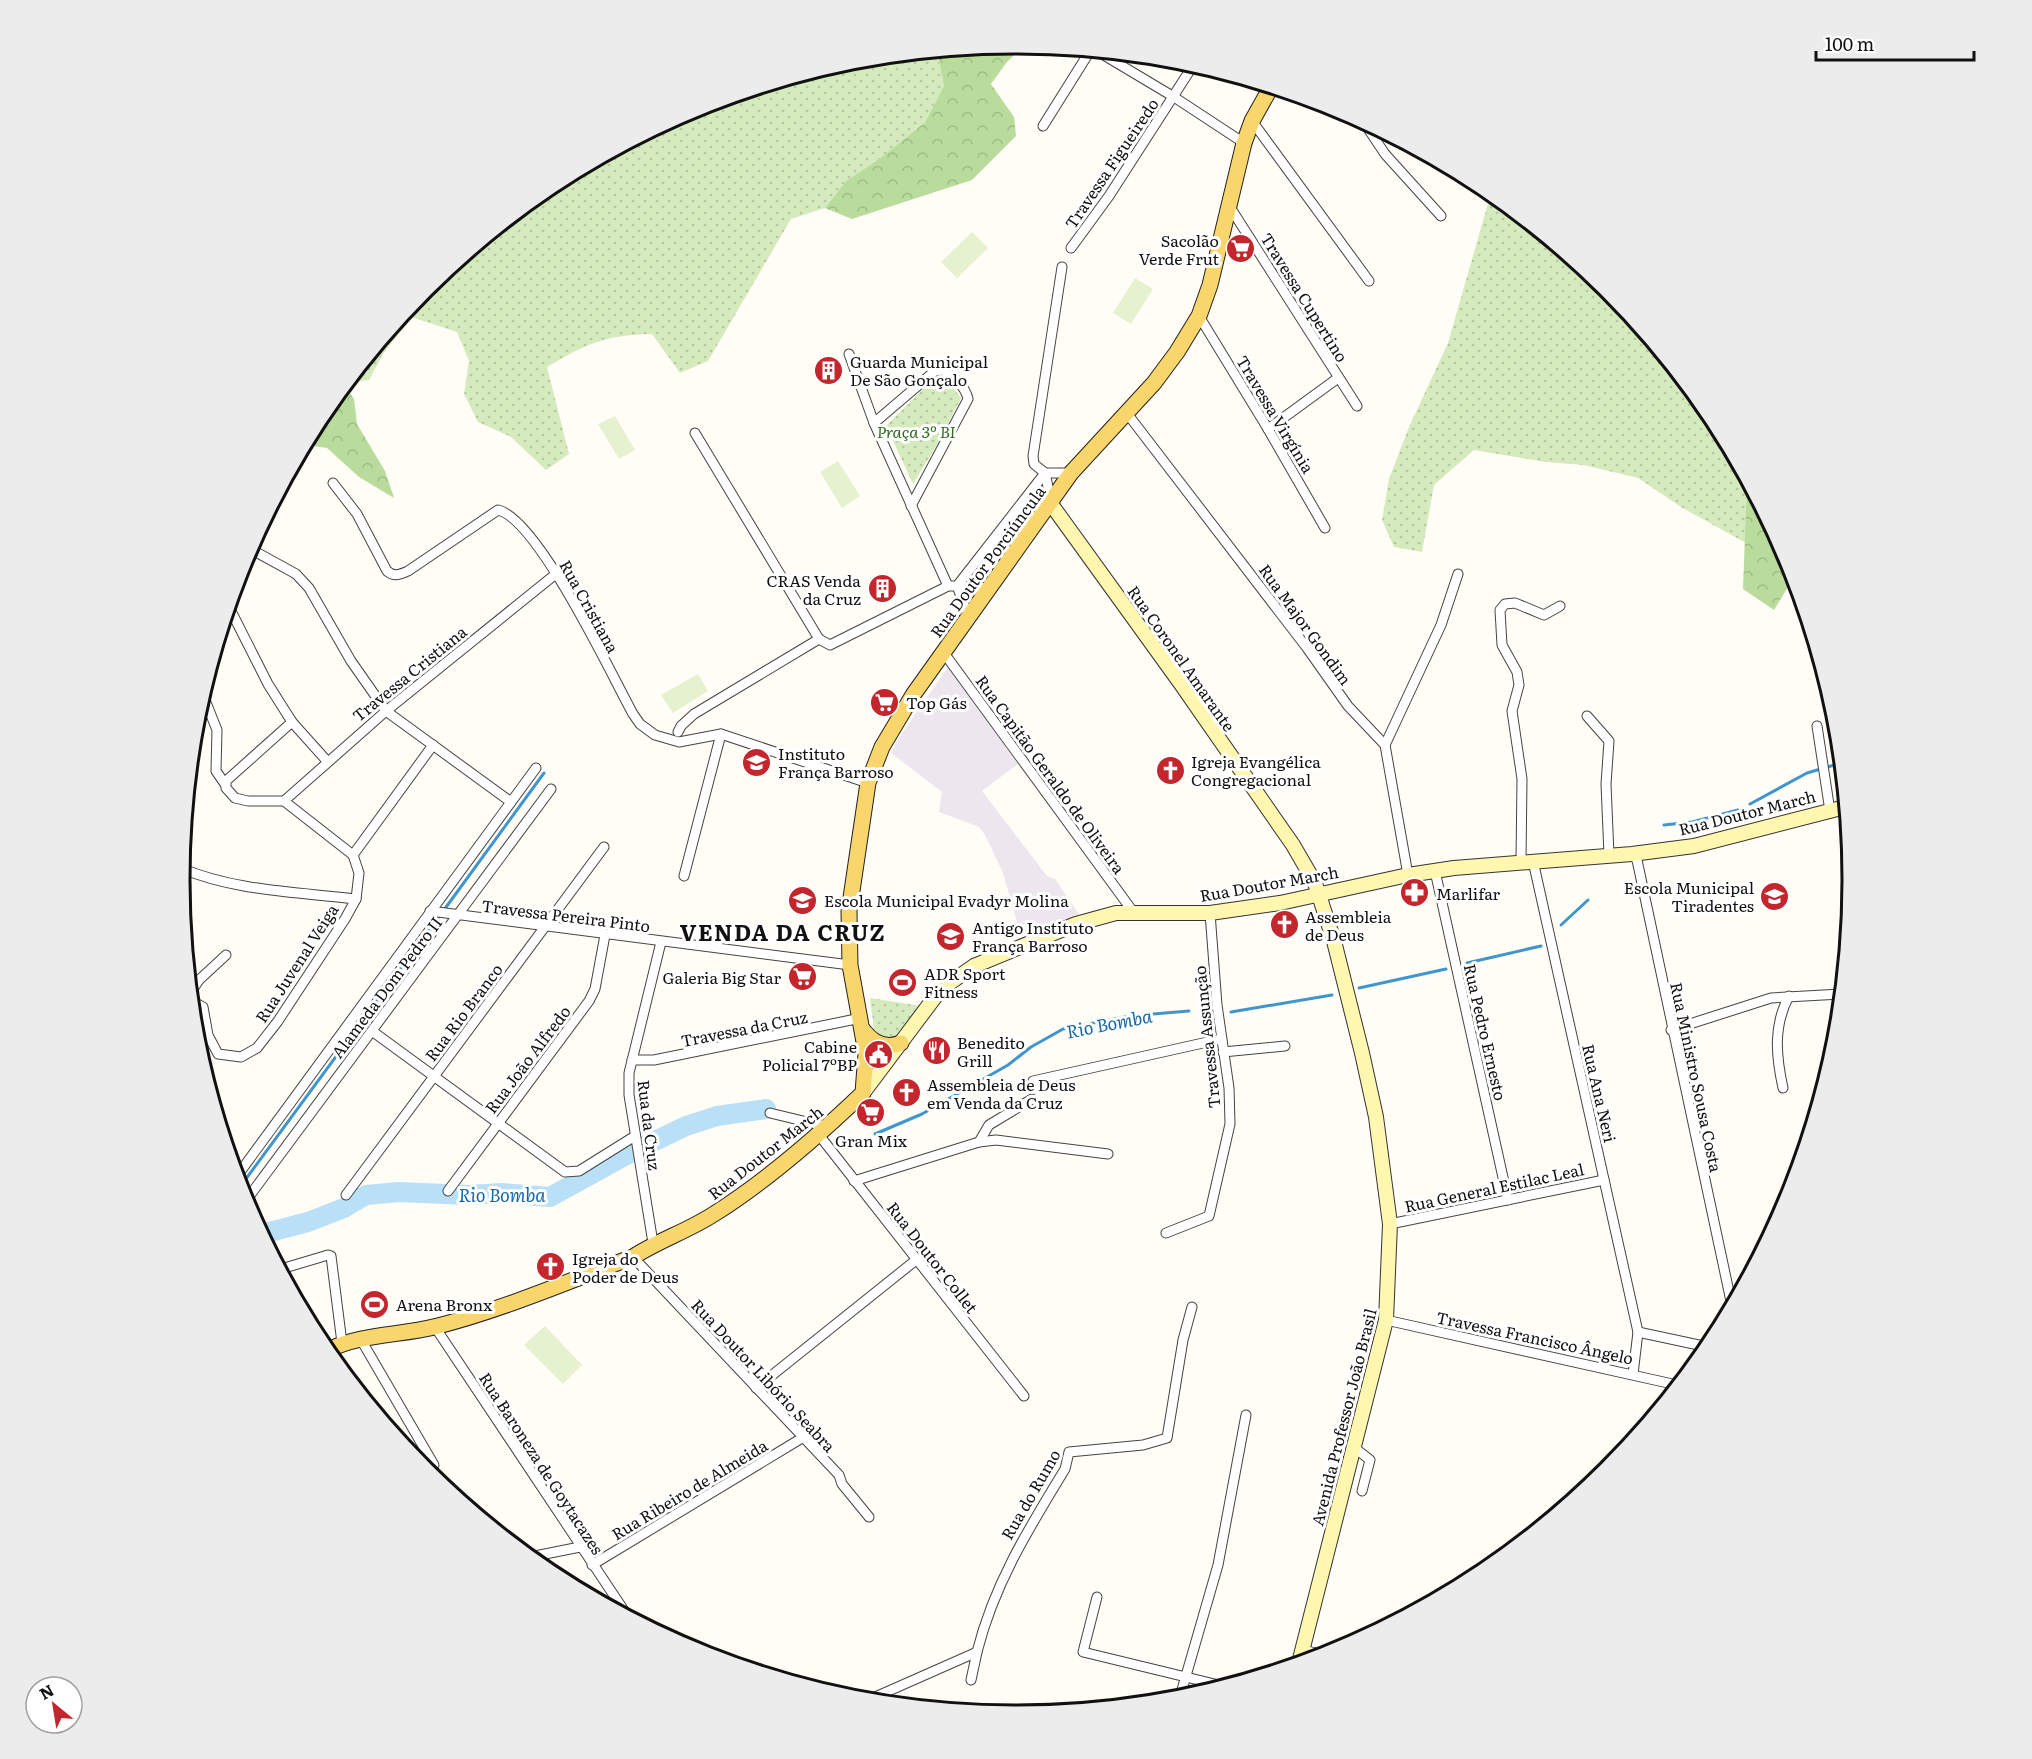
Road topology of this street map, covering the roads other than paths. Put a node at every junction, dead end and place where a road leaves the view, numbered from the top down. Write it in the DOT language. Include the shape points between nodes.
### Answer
graph roads {
  1 [pos="1086,57"];
  2 [pos="1112,60"];
  3 [pos="1189,73"];
  4 [pos="1267,94"];
  5 [pos="1174,97"];
  6 [pos="1252,121"];
  7 [pos="1043,126"];
  8 [pos="1372,135"];
  9 [pos="1244,143"];
  10 [pos="1228,204"];
  11 [pos="1441,216"];
  12 [pos="1071,248"];
  13 [pos="1062,267"];
  14 [pos="1369,281"];
  15 [pos="1199,316"];
  16 [pos="849,354"];
  17 [pos="1338,378"];
  18 [pos="1357,406"];
  19 [pos="1126,412"];
  20 [pos="874,423"];
  21 [pos="1269,429"];
  22 [pos="694,433"];
  23 [pos="1045,473"];
  24 [pos="1071,473"];
  25 [pos="333,483"];
  26 [pos="1051,504"];
  27 [pos="911,506"];
  28 [pos="1325,528"];
  29 [pos="258,553"];
  30 [pos="557,573"];
  31 [pos="1458,574"];
  32 [pos="952,586"];
  33 [pos="990,588"];
  34 [pos="1560,606"];
  35 [pos="233,616"];
  36 [pos="969,617"];
  37 [pos="819,639"];
  38 [pos="944,653"];
  39 [pos="208,708"];
  40 [pos="386,711"];
  41 [pos="1587,716"];
  42 [pos="292,722"];
  43 [pos="1817,726"];
  44 [pos="678,732"];
  45 [pos="721,734"];
  46 [pos="433,745"];
  47 [pos="1385,745"];
  48 [pos="327,761"];
  49 [pos="536,768"];
  50 [pos="867,783"];
  51 [pos="225,784"];
  52 [pos="551,789"];
  53 [pos="284,801"];
  54 [pos="511,802"];
  55 [pos="1838,808"];
  56 [pos="1830,810"];
  57 [pos="604,847"];
  58 [pos="1632,854"];
  59 [pos="353,855"];
  60 [pos="1609,855"];
  61 [pos="1527,861"];
  62 [pos="190,872"];
  63 [pos="1435,872"];
  64 [pos="1408,875"];
  65 [pos="684,876"];
  66 [pos="1320,894"];
  67 [pos="356,898"];
  68 [pos="433,912"];
  69 [pos="1134,913"];
  70 [pos="1210,914"];
  71 [pos="452,916"];
  72 [pos="545,927"];
  73 [pos="605,935"];
  74 [pos="661,942"];
  75 [pos="225,955"];
  76 [pos="850,965"];
  77 [pos="197,982"];
  78 [pos="1833,994"];
  79 [pos="1789,996"];
  80 [pos="201,1006"];
  81 [pos="863,1024"];
  82 [pos="372,1030"];
  83 [pos="1671,1030"];
  84 [pos="1221,1039"];
  85 [pos="901,1043"];
  86 [pos="1285,1046"];
  87 [pos="1223,1052"];
  88 [pos="632,1060"];
  89 [pos="434,1076"];
  90 [pos="1033,1081"];
  91 [pos="1783,1088"];
  92 [pos="863,1093"];
  93 [pos="1032,1099"];
  94 [pos="770,1113"];
  95 [pos="498,1123"];
  96 [pos="824,1131"];
  97 [pos="635,1136"];
  98 [pos="979,1142"];
  99 [pos="1108,1154"];
  100 [pos="242,1165"];
  101 [pos="1604,1179"];
  102 [pos="854,1181"];
  103 [pos="448,1191"];
  104 [pos="252,1192"];
  105 [pos="346,1195"];
  106 [pos="1508,1200"];
  107 [pos="1390,1224"];
  108 [pos="1166,1233"];
  109 [pos="653,1244"];
  110 [pos="633,1257"];
  111 [pos="916,1260"];
  112 [pos="288,1267"];
  113 [pos="1729,1296"];
  114 [pos="1192,1308"];
  115 [pos="1386,1320"];
  116 [pos="435,1327"];
  117 [pos="1638,1332"];
  118 [pos="360,1338"];
  119 [pos="342,1343"];
  120 [pos="1697,1345"];
  121 [pos="336,1346"];
  122 [pos="1633,1374"];
  123 [pos="1670,1383"];
  124 [pos="756,1388"];
  125 [pos="1024,1396"];
  126 [pos="1246,1415"];
  127 [pos="802,1438"];
  128 [pos="1355,1448"];
  129 [pos="434,1465"];
  130 [pos="1362,1491"];
  131 [pos="869,1516"];
  132 [pos="580,1547"];
  133 [pos="541,1555"];
  134 [pos="592,1565"];
  135 [pos="1097,1597"];
  136 [pos="618,1602"];
  137 [pos="977,1652"];
  138 [pos="1301,1654"];
  139 [pos="1185,1676"];
  140 [pos="970,1680"];
  141 [pos="1208,1682"];
  142 [pos="1182,1688"];
  143 [pos="883,1694"];
  1 -- 7 [label="street"];
  2 -- 5 [label="street"];
  3 -- 5 [label="street, Travessa Figueiredo"];
  4 -- 6 [label="main road, Rua Doutor Porciúncula"];
  5 -- 9 [label="street"];
  5 -- 12 [label="street, Travessa Figueiredo"];
  6 -- 9 [label="main road, Rua Doutor Porciúncula"];
  6 -- 14 [label="street"];
  8 -- 11 [label="street"];
  9 -- 10 [label="main road, Rua Doutor Porciúncula"];
  10 -- 15 [label="main road, Rua Doutor Porciúncula"];
  10 -- 17 [label="street, Travessa Cupertino"];
  13 -- 23 [label="street" via="1033,456 1034,464"];
  15 -- 19 [label="main road, Rua Doutor Porciúncula" via="1178,352"];
  15 -- 21 [label="street, Travessa Virgínia"];
  16 -- 20 [label="street"];
  17 -- 18 [label="street, Travessa Cupertino"];
  17 -- 21 [label="street"];
  19 -- 24 [label="main road, Rua Doutor Porciúncula"];
  19 -- 47 [label="street, Rua Major Gondim" via="1348,706"];
  20 -- 27 [label="street"];
  20 -- 27 [label="street" via="935,371 942,370 953,377 967,395"];
  21 -- 28 [label="street, Travessa Virgínia"];
  22 -- 37 [label="street"];
  23 -- 24 [label="street"];
  23 -- 26 [label="street"];
  23 -- 32 [label="street"];
  24 -- 26 [label="main road, Rua Doutor Porciúncula"];
  25 -- 30 [label="street, Rua Cristiana" via="357,514 391,575 408,572 498,510 513,517"];
  26 -- 33 [label="main road, Rua Doutor Porciúncula"];
  26 -- 66 [label="main road, Rua Coronel Amarante" via="1293,845"];
  27 -- 32 [label="street"];
  29 -- 40 [label="street" via="296,573 309,588 351,661"];
  30 -- 40 [label="street, Travessa Cristiana"];
  30 -- 45 [label="street, Rua Cristiana" via="640,724 655,735 679,742"];
  31 -- 47 [label="street" via="1441,625"];
  32 -- 33 [label="street"];
  32 -- 36 [label="street"];
  32 -- 37 [label="street" via="830,645"];
  33 -- 36 [label="main road, Rua Doutor Porciúncula"];
  34 -- 61 [label="street, Rua Ana Neri" via="1544,615 1508,602 1500,610 1502,645 1517,672 1519,685 1512,711 1522,779"];
  35 -- 42 [label="street"];
  36 -- 38 [label="main road, Rua Doutor Porciúncula"];
  37 -- 44 [label="street" via="694,714"];
  38 -- 50 [label="main road, Rua Doutor Porciúncula" via="889,731"];
  38 -- 69 [label="street, Rua Capitão Geraldo de Oliveira"];
  39 -- 51 [label="street" via="217,730 216,771"];
  40 -- 46 [label="street"];
  40 -- 48 [label="street, Travessa Cristiana"];
  41 -- 60 [label="street" via="1610,747 1605,783"];
  42 -- 48 [label="street"];
  42 -- 51 [label="street"];
  43 -- 56 [label="street"];
  45 -- 50 [label="street, Rua Cristiana"];
  45 -- 65 [label="street"];
  46 -- 54 [label="street"];
  46 -- 59 [label="street"];
  47 -- 64 [label="street"];
  48 -- 53 [label="street, Travessa Cristiana"];
  49 -- 54 [label="street, Alameda Dom Pedro II"];
  50 -- 76 [label="main road, Rua Doutor Porciúncula" via="849,910"];
  51 -- 53 [label="street" via="235,798"];
  52 -- 71 [label="street, Alameda Dom Pedro II"];
  53 -- 59 [label="street"];
  54 -- 68 [label="street, Alameda Dom Pedro II"];
  55 -- 56 [label="main road, Rua Doutor March"];
  56 -- 58 [label="main road, Rua Doutor March" via="1723,840"];
  57 -- 72 [label="street, Rua Rio Branco"];
  58 -- 60 [label="main road, Rua Doutor March"];
  58 -- 83 [label="street, Rua Ministro Sousa Costa" via="1637,860"];
  59 -- 67 [label="street, Rua Juvenal Veiga" via="359,873"];
  60 -- 61 [label="main road, Rua Doutor March"];
  61 -- 63 [label="main road, Rua Doutor March"];
  61 -- 101 [label="street, Rua Ana Neri"];
  62 -- 67 [label="street" via="280,890"];
  63 -- 64 [label="main road, Rua Doutor March"];
  63 -- 106 [label="street, Rua Pedro Ernesto"];
  64 -- 66 [label="main road, Rua Doutor March"];
  66 -- 70 [label="main road, Rua Doutor March"];
  66 -- 107 [label="main road, Avenida Professor João Brasil" via="1376,1117"];
  67 -- 80 [label="street, Rua Juvenal Veiga" via="257,1048 241,1057 218,1054"];
  68 -- 71 [label="street"];
  68 -- 100 [label="street, Alameda Dom Pedro II"];
  69 -- 70 [label="main road, Rua Doutor March"];
  69 -- 85 [label="main road, Rua Doutor March" via="1116,913 1076,924 974,966 942,989"];
  70 -- 84 [label="street, Travessa Assunção"];
  71 -- 72 [label="street, Travessa Pereira Pinto"];
  71 -- 82 [label="street, Alameda Dom Pedro II"];
  72 -- 73 [label="street, Travessa Pereira Pinto"];
  72 -- 89 [label="street, Rua Rio Branco"];
  73 -- 74 [label="street, Travessa Pereira Pinto"];
  73 -- 95 [label="street, Rua João Alfredo" via="593,994"];
  74 -- 76 [label="street, Travessa Pereira Pinto"];
  74 -- 88 [label="street, Rua da Cruz"];
  75 -- 77 [label="street"];
  76 -- 81 [label="main road, Rua Doutor Porciúncula"];
  78 -- 79 [label="street"];
  79 -- 83 [label="street" via="1771,998"];
  79 -- 91 [label="street" via="1781,1010 1777,1035"];
  81 -- 85 [label="main road" via="873,1041 884,1045"];
  81 -- 88 [label="street, Travessa da Cruz" via="654,1060"];
  81 -- 92 [label="main road, Rua Doutor Porciúncula" via="867,1060"];
  82 -- 89 [label="street"];
  82 -- 104 [label="street, Alameda Dom Pedro II"];
  83 -- 113 [label="street, Rua Ministro Sousa Costa"];
  84 -- 87 [label="street, Travessa Assunção"];
  84 -- 90 [label="street"];
  85 -- 92 [label="main road, Rua Doutor March"];
  86 -- 87 [label="street"];
  87 -- 108 [label="street, Travessa Assunção" via="1230,1124 1210,1212 1200,1221"];
  88 -- 97 [label="street, Rua da Cruz" via="628,1095"];
  89 -- 95 [label="street"];
  89 -- 105 [label="street, Rua Rio Branco"];
  92 -- 96 [label="main road, Rua Doutor March"];
  93 -- 98 [label="street" via="989,1125"];
  94 -- 96 [label="street"];
  95 -- 97 [label="street" via="571,1173"];
  95 -- 103 [label="street, Rua João Alfredo"];
  96 -- 102 [label="street, Rua Doutor Collet"];
  96 -- 109 [label="main road, Rua Doutor March" via="716,1213"];
  97 -- 109 [label="street, Rua da Cruz"];
  98 -- 99 [label="street" via="996,1140"];
  98 -- 102 [label="street"];
  101 -- 106 [label="street, Rua General Estilac Leal"];
  101 -- 117 [label="street, Rua Ana Neri"];
  102 -- 111 [label="street, Rua Doutor Collet"];
  106 -- 107 [label="street, Rua General Estilac Leal"];
  107 -- 115 [label="main road, Avenida Professor João Brasil"];
  109 -- 110 [label="main road, Rua Doutor March"];
  110 -- 116 [label="main road, Rua Doutor March"];
  110 -- 124 [label="street, Rua Doutor Libório Seabra"];
  111 -- 124 [label="street"];
  111 -- 125 [label="street, Rua Doutor Collet"];
  112 -- 119 [label="street" via="331,1256"];
  114 -- 137 [label="street, Rua do Rumo" via="1167,1438 1143,1445 1069,1452 1065,1469 1004,1572"];
  115 -- 122 [label="street, Travessa Francisco Ângelo"];
  115 -- 128 [label="main road, Avenida Professor João Brasil"];
  116 -- 118 [label="main road, Rua Doutor March"];
  116 -- 132 [label="street, Rua Baroneza de Goytacazes"];
  117 -- 120 [label="street"];
  117 -- 122 [label="street, Rua Ana Neri"];
  118 -- 119 [label="main road, Rua Doutor March"];
  118 -- 129 [label="street"];
  119 -- 121 [label="main road, Rua Doutor March"];
  122 -- 123 [label="street, Travessa Francisco Ângelo"];
  124 -- 127 [label="street, Rua Doutor Libório Seabra"];
  126 -- 139 [label="street" via="1218,1565"];
  127 -- 131 [label="street, Rua Doutor Libório Seabra" via="839,1475"];
  127 -- 134 [label="street, Rua Ribeiro de Almeida"];
  128 -- 130 [label="street" via="1370,1460"];
  128 -- 138 [label="main road, Avenida Professor João Brasil"];
  132 -- 133 [label="street"];
  132 -- 134 [label="street, Rua Baroneza de Goytacazes"];
  134 -- 136 [label="street, Rua Baroneza de Goytacazes"];
  135 -- 139 [label="street" via="1083,1652"];
  137 -- 140 [label="street"];
  137 -- 143 [label="street"];
  139 -- 141 [label="street"];
  139 -- 142 [label="street"];
}
